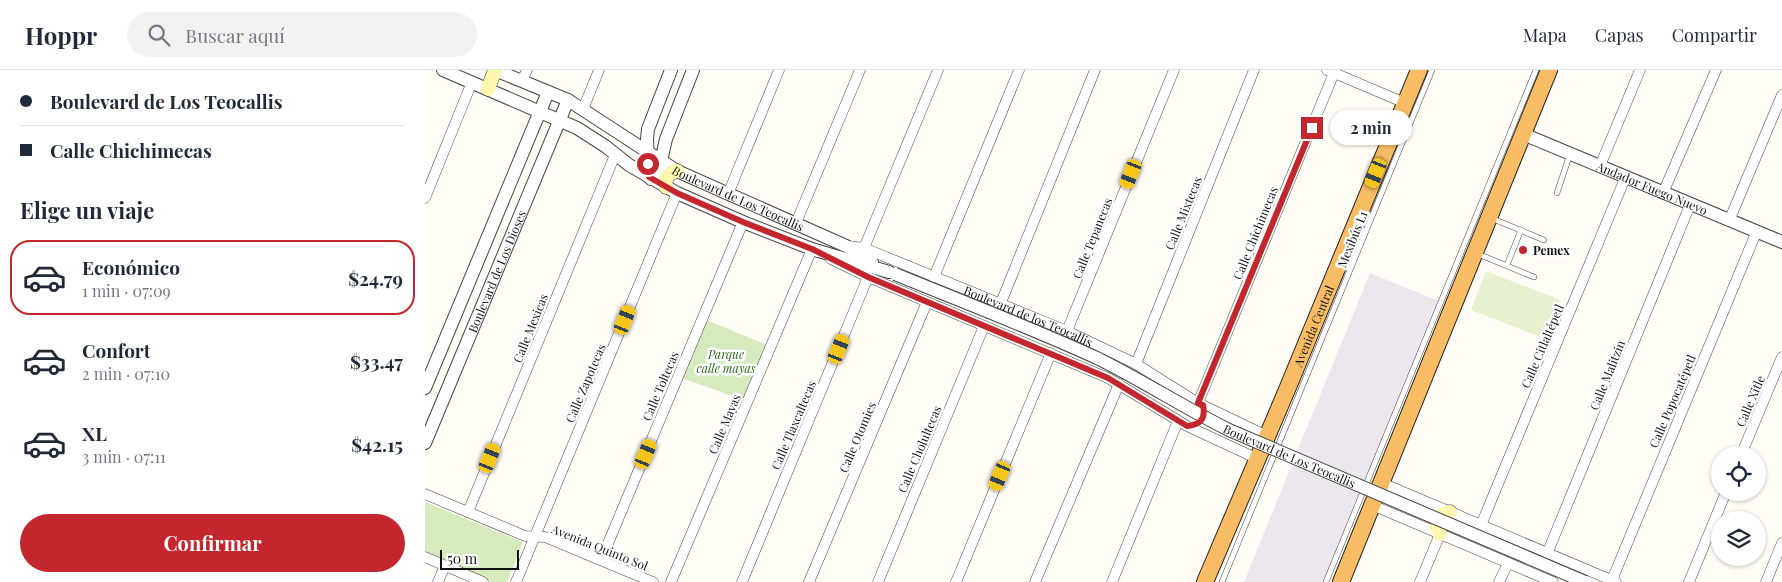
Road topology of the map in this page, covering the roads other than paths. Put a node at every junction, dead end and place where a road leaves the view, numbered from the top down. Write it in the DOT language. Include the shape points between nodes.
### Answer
graph roads {
  1 [pos="443,70"];
  2 [pos="495,70"];
  3 [pos="599,70"];
  4 [pos="671,70"];
  5 [pos="693,70"];
  6 [pos="779,70"];
  7 [pos="860,70"];
  8 [pos="938,70"];
  9 [pos="1019,70"];
  10 [pos="1095,70"];
  11 [pos="1174,70"];
  12 [pos="1254,70"];
  13 [pos="1419,70"];
  14 [pos="1432,70"];
  15 [pos="1536,70"];
  16 [pos="1549,70"];
  17 [pos="1640,70"];
  18 [pos="1715,70"];
  19 [pos="1331,71"];
  20 [pos="525,76"];
  21 [pos="472,82"];
  22 [pos="488,89"];
  23 [pos="548,92"];
  24 [pos="1782,95"];
  25 [pos="568,100"];
  26 [pos="1405,103"];
  27 [pos="540,112"];
  28 [pos="588,113"];
  29 [pos="560,120"];
  30 [pos="1523,134"];
  31 [pos="647,151"];
  32 [pos="1570,154"];
  33 [pos="615,155"];
  34 [pos="661,160"];
  35 [pos="1600,166"];
  36 [pos="677,171"];
  37 [pos="1626,176"];
  38 [pos="650,178"];
  39 [pos="672,190"];
  40 [pos="1663,193"];
  41 [pos="728,194"];
  42 [pos="1557,194"];
  43 [pos="425,198"];
  44 [pos="1690,205"];
  45 [pos="1489,218"];
  46 [pos="1729,221"];
  47 [pos="743,222"];
  48 [pos="796,223"];
  49 [pos="1521,230"];
  50 [pos="1756,232"];
  51 [pos="1544,240"];
  52 [pos="1782,242"];
  53 [pos="846,246"];
  54 [pos="864,248"];
  55 [pos="812,249"];
  56 [pos="1475,253"];
  57 [pos="1507,265"];
  58 [pos="892,273"];
  59 [pos="868,277"];
  60 [pos="1534,277"];
  61 [pos="934,278"];
  62 [pos="927,302"];
  63 [pos="1000,305"];
  64 [pos="984,326"];
  65 [pos="1067,331"];
  66 [pos="1051,353"];
  67 [pos="1782,357"];
  68 [pos="1136,364"];
  69 [pos="1119,384"];
  70 [pos="425,388"];
  71 [pos="1201,404"];
  72 [pos="1183,423"];
  73 [pos="1267,436"];
  74 [pos="425,443"];
  75 [pos="1745,446"];
  76 [pos="1258,459"];
  77 [pos="1382,483"];
  78 [pos="425,494"];
  79 [pos="1722,501"];
  80 [pos="1373,505"];
  81 [pos="468,512"];
  82 [pos="1451,512"];
  83 [pos="1481,525"];
  84 [pos="1440,534"];
  85 [pos="535,536"];
  86 [pos="1782,543"];
  87 [pos="1547,554"];
  88 [pos="425,557"];
  89 [pos="601,560"];
  90 [pos="1507,563"];
  91 [pos="445,566"];
  92 [pos="1614,581"];
  93 [pos="438,582"];
  94 [pos="483,582"];
  95 [pos="516,582"];
  96 [pos="653,582"];
  97 [pos="671,582"];
  98 [pos="741,582"];
  99 [pos="809,582"];
  100 [pos="878,582"];
  101 [pos="956,582"];
  102 [pos="1035,582"];
  103 [pos="1112,582"];
  104 [pos="1205,582"];
  105 [pos="1222,582"];
  106 [pos="1326,582"];
  107 [pos="1341,582"];
  108 [pos="1420,582"];
  109 [pos="1499,582"];
  110 [pos="1553,582"];
  111 [pos="1585,582"];
  112 [pos="1689,582"];
  113 [pos="1766,582"];
  1 -- 21 [label="street"];
  2 -- 20 [label="street"];
  2 -- 22 [label="main road"];
  3 -- 28 [label="street"];
  4 -- 31 [label="street" via="650,120"];
  5 -- 34 [label="street"];
  6 -- 41 [label="street"];
  7 -- 48 [label="street"];
  8 -- 54 [label="street"];
  9 -- 61 [label="street"];
  10 -- 63 [label="street"];
  11 -- 65 [label="street, Calle Tepanecas"];
  12 -- 68 [label="street, Calle Mixtecas"];
  13 -- 26 [label="highway, Avenida Central"];
  14 -- 105 [label="lane, Mexibús L1"];
  15 -- 106 [label="lane"];
  16 -- 30 [label="highway"];
  17 -- 35 [label="street"];
  18 -- 40 [label="street"];
  19 -- 26 [label="street"];
  19 -- 71 [label="street, Calle Chichimecas"];
  20 -- 23 [label="street"];
  21 -- 22 [label="street"];
  21 -- 43 [label="street"];
  22 -- 27 [label="street"];
  23 -- 25 [label="street"];
  23 -- 27 [label="street, Boulevard de Los Dioses"];
  24 -- 46 [label="street"];
  25 -- 28 [label="street"];
  25 -- 29 [label="street, Boulevard de Los Dioses"];
  26 -- 73 [label="highway, Avenida Central"];
  27 -- 29 [label="street, Boulevard de Los Teocallis"];
  27 -- 70 [label="street, Boulevard de Los Dioses"];
  28 -- 31 [label="street, Boulevard de Los Teocallis"];
  29 -- 33 [label="street, Boulevard de Los Teocallis" via="590,136"];
  29 -- 74 [label="street, Boulevard de Los Dioses"];
  30 -- 32 [label="street, Andador Fuego Nuevo"];
  30 -- 45 [label="highway"];
  31 -- 34 [label="street, Boulevard de Los Teocallis"];
  31 -- 38 [label="street"];
  32 -- 35 [label="street, Andador Fuego Nuevo"];
  32 -- 42 [label="lane"];
  33 -- 38 [label="street, Boulevard de Los Teocallis"];
  33 -- 81 [label="street, Calle Mexicas"];
  34 -- 36 [label="street, Boulevard de Los Teocallis"];
  34 -- 38 [label="street" via="659,170"];
  35 -- 37 [label="street, Andador Fuego Nuevo"];
  36 -- 39 [label="main road" via="671,173 665,182"];
  36 -- 41 [label="street, Boulevard de Los Teocallis"];
  37 -- 40 [label="street, Andador Fuego Nuevo"];
  37 -- 83 [label="street, Calle Citlaltépetl"];
  38 -- 39 [label="street, Boulevard de Los Teocallis"];
  39 -- 47 [label="street, Boulevard de Los Teocallis"];
  39 -- 85 [label="street, Calle Zapotecas"];
  40 -- 44 [label="street, Andador Fuego Nuevo"];
  41 -- 48 [label="street, Boulevard de Los Teocallis"];
  44 -- 46 [label="street, Andador Fuego Nuevo"];
  44 -- 87 [label="street, Calle Malitzin"];
  45 -- 49 [label="lane"];
  45 -- 56 [label="highway"];
  46 -- 50 [label="street, Andador Fuego Nuevo"];
  47 -- 55 [label="street, Boulevard de Los Teocallis"];
  47 -- 89 [label="street, Calle Toltecas"];
  48 -- 53 [label="street, Boulevard de Los Teocallis"];
  49 -- 51 [label="lane"];
  49 -- 57 [label="lane"];
  50 -- 52 [label="street, Andador Fuego Nuevo"];
  50 -- 92 [label="street, Calle Popocatépetl"];
  53 -- 54 [label="street, Boulevard de los Teocallis"];
  53 -- 58 [label="street, Boulevard de Los Teocallis"];
  54 -- 61 [label="street, Boulevard de los Teocallis"];
  55 -- 58 [label="street, Boulevard de Los Teocallis"];
  55 -- 59 [label="street, Boulevard de los Teocallis"];
  55 -- 97 [label="street, Calle Mayas"];
  56 -- 57 [label="lane"];
  56 -- 77 [label="highway"];
  57 -- 60 [label="lane"];
  58 -- 111 [label="street, Boulevard de Los Teocallis, bridge" via="1076,349 1229,430"];
  59 -- 62 [label="street, Boulevard de los Teocallis"];
  59 -- 98 [label="street, Calle Tlaxcaltecas"];
  61 -- 63 [label="street, Boulevard de los Teocallis"];
  62 -- 64 [label="street, Boulevard de los Teocallis"];
  62 -- 99 [label="street, Calle Otomies"];
  63 -- 65 [label="street, Boulevard de los Teocallis"];
  64 -- 66 [label="street, Boulevard de los Teocallis"];
  64 -- 100 [label="street, Calle Cholultecas"];
  65 -- 68 [label="street, Boulevard de los Teocallis"];
  66 -- 69 [label="street, Boulevard de los Teocallis"];
  66 -- 101 [label="street"];
  67 -- 75 [label="street, Calle Xitle"];
  68 -- 71 [label="street, Boulevard de los Teocallis"];
  69 -- 72 [label="street, Boulevard de los Teocallis"];
  69 -- 102 [label="street"];
  71 -- 72 [label="street" via="1204,415 1201,421 1195,425"];
  71 -- 73 [label="street, Boulevard de los Teocallis"];
  72 -- 76 [label="street, Boulevard de los Teocallis"];
  72 -- 103 [label="street"];
  73 -- 76 [label="highway, Avenida Central"];
  76 -- 104 [label="highway, Avenida Central"];
  77 -- 80 [label="highway"];
  77 -- 82 [label="street"];
  78 -- 81 [label="street, Avenida Quinto Sol"];
  79 -- 112 [label="street"];
  80 -- 84 [label="street"];
  80 -- 107 [label="highway"];
  81 -- 85 [label="street, Avenida Quinto Sol" via="525,536"];
  82 -- 83 [label="street"];
  82 -- 84 [label="main road" via="1443,514 1437,526"];
  83 -- 87 [label="street"];
  84 -- 90 [label="street"];
  84 -- 108 [label="street"];
  85 -- 89 [label="street, Avenida Quinto Sol"];
  85 -- 95 [label="street, Calle Zapotecas"];
  86 -- 113 [label="street"];
  87 -- 92 [label="street"];
  88 -- 91 [label="street"];
  89 -- 96 [label="street, Avenida Quinto Sol"];
  90 -- 109 [label="street"];
  90 -- 110 [label="street"];
  91 -- 93 [label="street"];
  91 -- 94 [label="street"];
}
